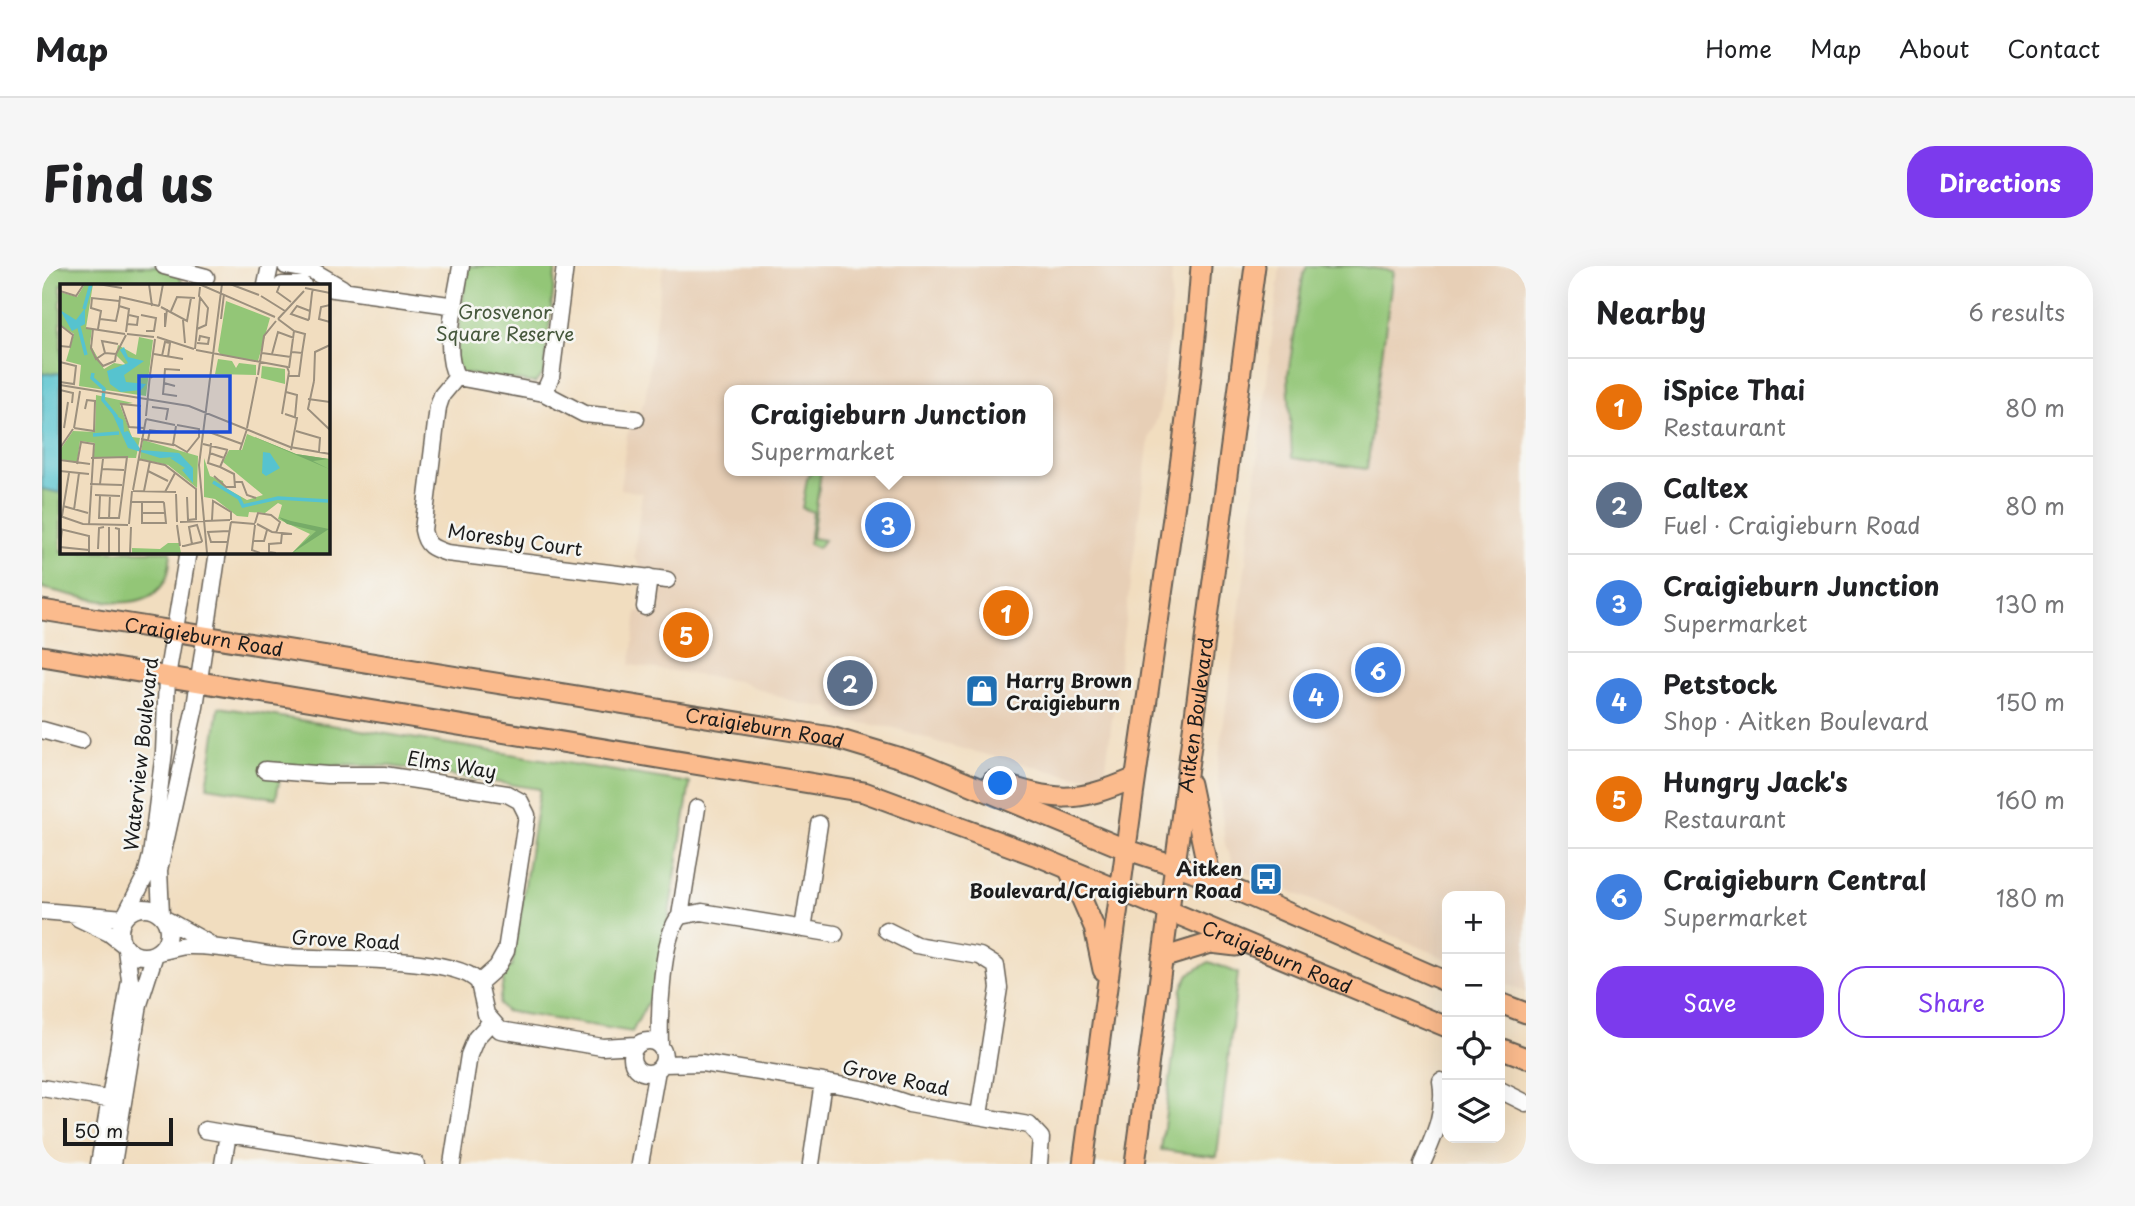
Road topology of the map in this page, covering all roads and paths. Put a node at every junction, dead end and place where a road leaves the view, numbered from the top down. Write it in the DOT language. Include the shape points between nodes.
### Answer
graph roads {
  1 [pos="164,266"];
  2 [pos="270,266"];
  3 [pos="286,266"];
  4 [pos="461,266"];
  5 [pos="565,266"];
  6 [pos="1201,266"];
  7 [pos="1255,266"];
  8 [pos="207,276"];
  9 [pos="266,284"];
  10 [pos="329,288"];
  11 [pos="348,292"];
  12 [pos="456,306"];
  13 [pos="457,377"];
  14 [pos="544,393"];
  15 [pos="636,419"];
  16 [pos="188,553"];
  17 [pos="218,553"];
  18 [pos="649,578"];
  19 [pos="667,580"];
  20 [pos="645,607"];
  21 [pos="42,610"];
  22 [pos="174,631"];
  23 [pos="206,637"];
  24 [pos="42,656"];
  25 [pos="167,677"];
  26 [pos="198,682"];
  27 [pos="42,730"];
  28 [pos="81,741"];
  29 [pos="921,764"];
  30 [pos="265,770"];
  31 [pos="1187,773"];
  32 [pos="1135,778"];
  33 [pos="697,808"];
  34 [pos="819,824"];
  35 [pos="1125,849"];
  36 [pos="1175,867"];
  37 [pos="1069,870"];
  38 [pos="1215,881"];
  39 [pos="1119,891"];
  40 [pos="42,911"];
  41 [pos="1168,912"];
  42 [pos="73,915"];
  43 [pos="680,916"];
  44 [pos="124,917"];
  45 [pos="163,917"];
  46 [pos="803,929"];
  47 [pos="886,930"];
  48 [pos="835,934"];
  49 [pos="124,947"];
  50 [pos="217,947"];
  51 [pos="1258,949"];
  52 [pos="155,953"];
  53 [pos="1163,958"];
  54 [pos="1442,980"];
  55 [pos="479,983"];
  56 [pos="1107,985"];
  57 [pos="658,1005"];
  58 [pos="1505,1005"];
  59 [pos="1526,1013"];
  60 [pos="490,1023"];
  61 [pos="1442,1025"];
  62 [pos="1505,1050"];
  63 [pos="637,1054"];
  64 [pos="661,1057"];
  65 [pos="1526,1058"];
  66 [pos="1441,1081"];
  67 [pos="822,1083"];
  68 [pos="42,1088"];
  69 [pos="1505,1092"];
  70 [pos="117,1101"];
  71 [pos="1526,1102"];
  72 [pos="649,1105"];
  73 [pos="979,1115"];
  74 [pos="205,1130"];
  75 [pos="228,1134"];
  76 [pos="99,1164"];
  77 [pos="113,1164"];
  78 [pos="223,1164"];
  79 [pos="416,1164"];
  80 [pos="452,1164"];
  81 [pos="640,1164"];
  82 [pos="811,1164"];
  83 [pos="1039,1164"];
  84 [pos="1083,1164"];
  85 [pos="1135,1164"];
  86 [pos="1422,1164"];
  1 -- 8 [label="street"];
  2 -- 9 [label="street"];
  3 -- 11 [label="street" via="313,271"];
  4 -- 12 [label="street"];
  5 -- 14 [label="street" via="551,377"];
  6 -- 32 [label="main road" via="1196,345"];
  7 -- 31 [label="main road, Aitken Boulevard"];
  10 -- 11 [label="street"];
  11 -- 12 [label="street"];
  12 -- 13 [label="street" via="449,352"];
  13 -- 14 [label="street"];
  13 -- 18 [label="street, Moresby Court" via="438,407 423,530 431,548"];
  14 -- 15 [label="street" via="584,414"];
  16 -- 22 [label="street, Waterview Boulevard"];
  17 -- 23 [label="street, Waterview Boulevard"];
  18 -- 19 [label="street, Moresby Court"];
  18 -- 20 [label="street"];
  21 -- 22 [label="main road, Craigieburn Road"];
  22 -- 23 [label="main road, Craigieburn Road"];
  22 -- 25 [label="street, Waterview Boulevard"];
  23 -- 26 [label="street, Waterview Boulevard"];
  23 -- 29 [label="main road, Craigieburn Road" via="831,737"];
  24 -- 25 [label="main road, Craigieburn Road"];
  25 -- 26 [label="main road, Craigieburn Road"];
  25 -- 44 [label="street, Waterview Boulevard" via="152,856"];
  26 -- 37 [label="main road, Craigieburn Road" via="841,787 905,804"];
  26 -- 45 [label="street, Waterview Boulevard" via="159,870"];
  27 -- 28 [label="street"];
  29 -- 32 [label="main road" via="1073,799"];
  29 -- 35 [label="main road, Craigieburn Road"];
  30 -- 55 [label="street, Elms Way" via="414,778 507,794 520,801 527,815 506,951"];
  31 -- 36 [label="main road, Aitken Boulevard"];
  31 -- 38 [label="main road" via="1208,870"];
  32 -- 35 [label="main road"];
  33 -- 43 [label="street"];
  34 -- 46 [label="street"];
  35 -- 36 [label="main road, Craigieburn Road"];
  35 -- 39 [label="main road"];
  36 -- 38 [label="main road, Craigieburn Road"];
  36 -- 41 [label="main road, Aitken Boulevard"];
  37 -- 39 [label="main road, Craigieburn Road"];
  37 -- 56 [label="main road" via="1094,927"];
  38 -- 54 [label="main road, Craigieburn Road"];
  39 -- 41 [label="main road, Craigieburn Road"];
  39 -- 56 [label="main road"];
  40 -- 42 [label="street"];
  41 -- 51 [label="main road, Craigieburn Road"];
  41 -- 53 [label="main road, Aitken Boulevard"];
  42 -- 44 [label="street"];
  42 -- 49 [label="street"];
  43 -- 46 [label="street" via="702,912"];
  43 -- 57 [label="street" via="672,929"];
  44 -- 45 [label="street" via="139,908 155,910"];
  44 -- 49 [label="street" via="119,931"];
  45 -- 50 [label="street, Grove Road"];
  45 -- 52 [label="street" via="168,926 166,942"];
  46 -- 48 [label="street"];
  47 -- 73 [label="street" via="916,946 980,956 996,966 999,988"];
  49 -- 52 [label="street" via="140,956"];
  49 -- 70 [label="street" via="130,980"];
  50 -- 52 [label="street, Grove Road" via="176,947"];
  50 -- 55 [label="street, Grove Road" via="300,958 389,960 465,972"];
  51 -- 53 [label="main road" via="1211,943"];
  51 -- 61 [label="main road, Craigieburn Road"];
  52 -- 70 [label="street"];
  53 -- 85 [label="main road, Aitken Boulevard"];
  55 -- 60 [label="street"];
  56 -- 84 [label="main road"];
  57 -- 63 [label="street"];
  57 -- 64 [label="street"];
  58 -- 59 [label="main road"];
  60 -- 63 [label="street" via="506,1032"];
  60 -- 80 [label="street" via="468,1055"];
  62 -- 65 [label="main road"];
  63 -- 64 [label="street"];
  63 -- 64 [label="street" via="648,1073"];
  63 -- 72 [label="street"];
  64 -- 67 [label="street, Grove Road"];
  64 -- 72 [label="street"];
  66 -- 86 [label="street" via="1441,1118"];
  67 -- 73 [label="street, Grove Road"];
  67 -- 82 [label="street"];
  68 -- 70 [label="street"];
  69 -- 71 [label="street"];
  70 -- 76 [label="street"];
  70 -- 77 [label="street"];
  72 -- 81 [label="street"];
  73 -- 83 [label="street, Grove Road" via="1029,1125 1038,1132"];
  74 -- 75 [label="street"];
  75 -- 78 [label="street"];
  75 -- 79 [label="street"];
}
